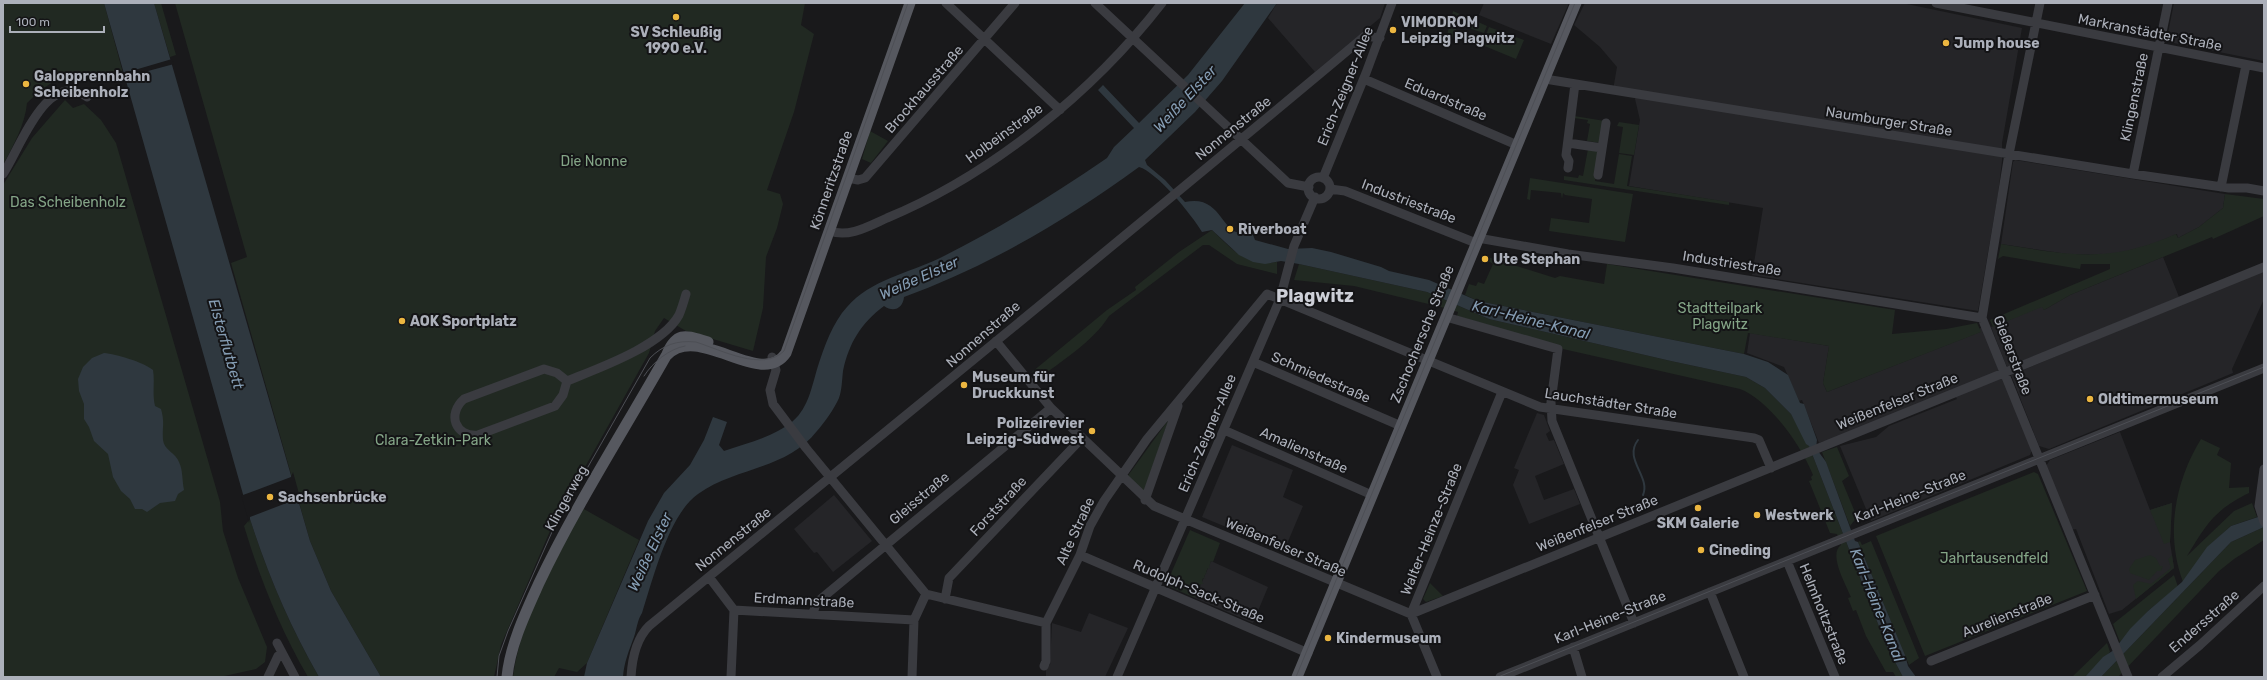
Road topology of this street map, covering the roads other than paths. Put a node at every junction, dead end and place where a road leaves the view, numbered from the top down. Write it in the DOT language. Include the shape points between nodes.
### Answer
graph roads {
  1 [pos="910,3"];
  2 [pos="946,3"];
  3 [pos="1015,3"];
  4 [pos="1094,3"];
  5 [pos="1162,3"];
  6 [pos="1392,3"];
  7 [pos="1576,3"];
  8 [pos="1936,3"];
  9 [pos="2040,3"];
  10 [pos="2168,3"];
  11 [pos="2036,23"];
  12 [pos="1132,38"];
  13 [pos="1380,38"];
  14 [pos="985,39"];
  15 [pos="2159,49"];
  16 [pos="2246,65"];
  17 [pos="2264,68"];
  18 [pos="1364,79"];
  19 [pos="1544,79"];
  20 [pos="1575,84"];
  21 [pos="87,98"];
  22 [pos="1060,110"];
  23 [pos="1606,123"];
  24 [pos="1241,140"];
  25 [pos="1568,143"];
  26 [pos="1517,145"];
  27 [pos="1602,148"];
  28 [pos="2008,154"];
  29 [pos="1568,168"];
  30 [pos="3,174"];
  31 [pos="2133,174"];
  32 [pos="1598,175"];
  33 [pos="848,178"];
  34 [pos="1323,178"];
  35 [pos="1309,187"];
  36 [pos="1330,188"];
  37 [pos="2225,188"];
  38 [pos="2264,191"];
  39 [pos="1315,197"];
  40 [pos="2264,197"];
  41 [pos="830,231"];
  42 [pos="1477,240"];
  43 [pos="2264,267"];
  44 [pos="686,294"];
  45 [pos="1280,299"];
  46 [pos="1447,314"];
  47 [pos="1982,318"];
  48 [pos="665,329"];
  49 [pos="996,341"];
  50 [pos="676,344"];
  51 [pos="774,360"];
  52 [pos="1253,362"];
  53 [pos="1428,362"];
  54 [pos="2264,368"];
  55 [pos="2004,373"];
  56 [pos="567,381"];
  57 [pos="1502,392"];
  58 [pos="1179,402"];
  59 [pos="1051,408"];
  60 [pos="1551,410"];
  61 [pos="1401,426"];
  62 [pos="1224,430"];
  63 [pos="1082,438"];
  64 [pos="2039,458"];
  65 [pos="1771,468"];
  66 [pos="2264,469"];
  67 [pos="1121,476"];
  68 [pos="831,478"];
  69 [pos="1372,496"];
  70 [pos="1145,500"];
  71 [pos="1185,520"];
  72 [pos="2264,522"];
  73 [pos="1600,537"];
  74 [pos="885,545"];
  75 [pos="1080,555"];
  76 [pos="1787,561"];
  77 [pos="709,577"];
  78 [pos="1336,584"];
  79 [pos="1156,586"];
  80 [pos="2264,586"];
  81 [pos="1710,592"];
  82 [pos="926,594"];
  83 [pos="2095,595"];
  84 [pos="945,599"];
  85 [pos="734,610"];
  86 [pos="813,614"];
  87 [pos="1411,614"];
  88 [pos="914,620"];
  89 [pos="1046,623"];
  90 [pos="1634,623"];
  91 [pos="277,643"];
  92 [pos="1573,647"];
  93 [pos="1308,652"];
  94 [pos="282,654"];
  95 [pos="1931,661"];
  96 [pos="1044,666"];
  97 [pos="2127,674"];
  98 [pos="268,677"];
  99 [pos="294,677"];
  100 [pos="506,677"];
  101 [pos="631,677"];
  102 [pos="731,677"];
  103 [pos="912,677"];
  104 [pos="1117,677"];
  105 [pos="1298,677"];
  106 [pos="1437,677"];
  107 [pos="1502,677"];
  108 [pos="1582,677"];
  109 [pos="1744,677"];
  110 [pos="1835,677"];
  111 [pos="2162,677"];
  1 -- 33 [label="main road, Könneritzstraße"];
  2 -- 14 [label="street"];
  3 -- 14 [label="street, Brockhausstraße"];
  4 -- 12 [label="street"];
  5 -- 12 [label="street, Holbeinstraße"];
  6 -- 13 [label="street, Erich-Zeigner-Allee"];
  7 -- 19 [label="main road, Zschochersche Straße"];
  8 -- 11 [label="street, Markranstädter Straße"];
  9 -- 11 [label="street, Gießerstraße"];
  10 -- 15 [label="street, Klingenstraße"];
  11 -- 15 [label="street, Markranstädter Straße"];
  11 -- 28 [label="street, Gießerstraße"];
  12 -- 22 [label="street, Holbeinstraße"];
  12 -- 24 [label="street"];
  13 -- 18 [label="street, Erich-Zeigner-Allee"];
  13 -- 24 [label="street, Nonnenstraße" via="1365,36"];
  14 -- 22 [label="street"];
  14 -- 33 [label="street, Brockhausstraße" via="865,178"];
  15 -- 16 [label="street, Markranstädter Straße"];
  15 -- 31 [label="street, Klingenstraße"];
  16 -- 17 [label="street, Markranstädter Straße"];
  16 -- 37 [label="street"];
  18 -- 26 [label="street, Eduardstraße"];
  18 -- 34 [label="street, Erich-Zeigner-Allee"];
  19 -- 20 [label="street, Naumburger Straße"];
  19 -- 26 [label="main road, Zschochersche Straße"];
  20 -- 25 [label="street"];
  20 -- 28 [label="street, Naumburger Straße"];
  21 -- 30 [label="street" via="70,91 56,96 42,106"];
  22 -- 41 [label="street, Holbeinstraße" via="982,168 900,213 853,232 841,234"];
  23 -- 27 [label="street"];
  24 -- 35 [label="street" via="1288,183"];
  24 -- 49 [label="street, Nonnenstraße"];
  25 -- 27 [label="street"];
  25 -- 29 [label="street"];
  26 -- 42 [label="main road, Zschochersche Straße"];
  27 -- 32 [label="street"];
  28 -- 31 [label="street, Naumburger Straße"];
  28 -- 47 [label="street, Gießerstraße"];
  31 -- 37 [label="street, Naumburger Straße"];
  33 -- 41 [label="main road, Könneritzstraße"];
  34 -- 35 [label="street" via="1313,179"];
  34 -- 36 [label="street"];
  35 -- 39 [label="street" via="1310,193"];
  36 -- 39 [label="street" via="1325,197"];
  36 -- 42 [label="street, Industriestraße" via="1345,191"];
  37 -- 38 [label="street, Naumburger Straße"];
  37 -- 40 [label="street, Naumburger Straße"];
  39 -- 45 [label="street, Erich-Zeigner-Allee" via="1294,246"];
  41 -- 51 [label="main road, Könneritzstraße" via="790,344 784,356"];
  42 -- 46 [label="main road, Zschochersche Straße"];
  42 -- 47 [label="street, Industriestraße"];
  43 -- 55 [label="street, Weißenfelser Straße"];
  44 -- 48 [label="street" via="680,313"];
  45 -- 52 [label="street, Erich-Zeigner-Allee"];
  45 -- 53 [label="street, Lauchstädter Straße"];
  45 -- 58 [label="street, Alte Straße" via="1267,294"];
  46 -- 53 [label="main road, Zschochersche Straße"];
  46 -- 60 [label="street" via="1558,349"];
  47 -- 55 [label="street, Gießerstraße"];
  48 -- 50 [label="street"];
  48 -- 56 [label="street" via="635,352"];
  49 -- 59 [label="street, Weißenfelser Straße"];
  49 -- 68 [label="street, Nonnenstraße"];
  50 -- 51 [label="main road" via="697,346 762,364"];
  50 -- 100 [label="main road, Klingerweg" via="666,356 558,545 514,644"];
  51 -- 68 [label="street" via="776,370 770,399 785,422"];
  52 -- 61 [label="street, Schmiedestraße"];
  52 -- 62 [label="street, Erich-Zeigner-Allee"];
  53 -- 57 [label="street, Lauchstädter Straße"];
  53 -- 61 [label="main road, Zschochersche Straße"];
  54 -- 64 [label="street, Karl-Heine-Straße"];
  55 -- 64 [label="street, Gießerstraße"];
  55 -- 65 [label="street, Weißenfelser Straße"];
  56 -- 56 [label="street" via="557,373 544,369 464,399 455,410 456,425 465,434 478,435 555,406 564,395"];
  57 -- 60 [label="street, Lauchstädter Straße"];
  57 -- 87 [label="street, Walter-Heinze-Straße"];
  58 -- 67 [label="street, Alte Straße" via="1147,439"];
  58 -- 70 [label="street, Alte Straße"];
  59 -- 63 [label="street, Weißenfelser Straße"];
  59 -- 74 [label="street, Gleisstraße"];
  60 -- 65 [label="street, Lauchstädter Straße" via="1754,438 1759,440"];
  60 -- 73 [label="street" via="1552,421"];
  61 -- 69 [label="main road, Zschochersche Straße"];
  62 -- 69 [label="street, Amalienstraße"];
  62 -- 71 [label="street, Erich-Zeigner-Allee"];
  63 -- 67 [label="street, Weißenfelser Straße"];
  63 -- 84 [label="street, Forststraße" via="949,578"];
  64 -- 76 [label="street, Karl-Heine-Straße"];
  64 -- 83 [label="street, Gießerstraße"];
  65 -- 73 [label="street, Weißenfelser Straße"];
  66 -- 72 [label="street" via="2259,506"];
  67 -- 70 [label="street, Weißenfelser Straße"];
  67 -- 75 [label="street, Alte Straße" via="1096,513"];
  68 -- 74 [label="street"];
  68 -- 77 [label="street, Nonnenstraße"];
  69 -- 78 [label="main road, Zschochersche Straße"];
  70 -- 71 [label="street, Weißenfelser Straße"];
  71 -- 78 [label="street, Weißenfelser Straße"];
  71 -- 79 [label="street, Erich-Zeigner-Allee"];
  73 -- 87 [label="street, Weißenfelser Straße"];
  73 -- 90 [label="street"];
  74 -- 82 [label="street"];
  74 -- 86 [label="street, Gleisstraße" via="816,602"];
  75 -- 79 [label="street, Rudolph-Sack-Straße"];
  75 -- 89 [label="street, Alte Straße"];
  76 -- 81 [label="street, Karl-Heine-Straße"];
  76 -- 110 [label="street, Helmholtzstraße"];
  77 -- 85 [label="street, Erdmannstraße"];
  77 -- 101 [label="street, Nonnenstraße" via="646,629 633,659"];
  78 -- 87 [label="street, Weißenfelser Straße"];
  78 -- 93 [label="main road, Zschochersche Straße"];
  79 -- 93 [label="street, Rudolph-Sack-Straße"];
  79 -- 104 [label="street, Erich-Zeigner-Allee"];
  80 -- 111 [label="street, Endersstraße"];
  81 -- 90 [label="street, Karl-Heine-Straße"];
  81 -- 109 [label="street"];
  82 -- 84 [label="street"];
  82 -- 88 [label="street"];
  83 -- 95 [label="street, Aurelienstraße"];
  83 -- 97 [label="street, Gießerstraße"];
  84 -- 89 [label="street"];
  85 -- 86 [label="street, Erdmannstraße"];
  85 -- 102 [label="street"];
  86 -- 88 [label="street, Erdmannstraße"];
  87 -- 106 [label="street, Walter-Heinze-Straße"];
  88 -- 103 [label="street"];
  89 -- 96 [label="street, Alte Straße"];
  90 -- 92 [label="street, Karl-Heine-Straße"];
  91 -- 94 [label="street"];
  92 -- 107 [label="street, Karl-Heine-Straße"];
  92 -- 108 [label="street"];
  93 -- 105 [label="main road, Zschochersche Straße"];
  94 -- 98 [label="street" via="278,656"];
  94 -- 99 [label="street"];
}
